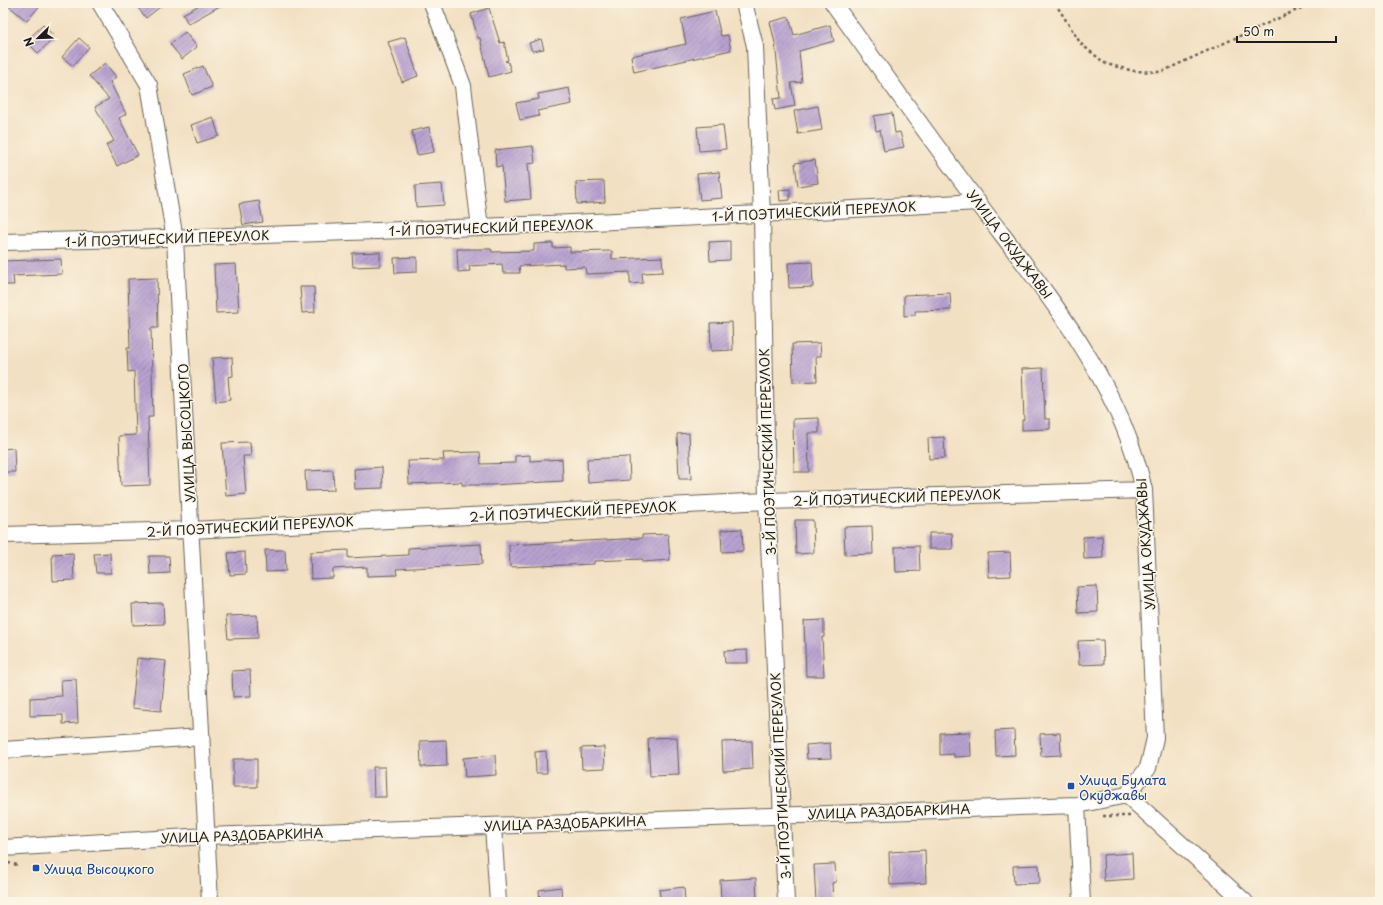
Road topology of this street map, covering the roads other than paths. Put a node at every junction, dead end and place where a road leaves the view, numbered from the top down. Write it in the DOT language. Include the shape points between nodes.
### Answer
graph roads {
  1 [pos="100,3"];
  2 [pos="432,3"];
  3 [pos="744,3"];
  4 [pos="833,3"];
  5 [pos="978,202"];
  6 [pos="762,215"];
  7 [pos="480,228"];
  8 [pos="175,238"];
  9 [pos="3,242"];
  10 [pos="1144,490"];
  11 [pos="767,501"];
  12 [pos="191,530"];
  13 [pos="3,535"];
  14 [pos="202,738"];
  15 [pos="3,750"];
  16 [pos="1127,795"];
  17 [pos="1077,805"];
  18 [pos="782,815"];
  19 [pos="493,826"];
  20 [pos="207,836"];
  21 [pos="3,848"];
  22 [pos="210,902"];
  23 [pos="498,902"];
  24 [pos="786,902"];
  25 [pos="1082,902"];
  26 [pos="1245,902"];
  1 -- 8 [label="street, УЛИЦА ВЫСОЦКОГО" via="149,85"];
  2 -- 7 [label="street" via="463,86"];
  3 -- 6 [label="street, 3-Й ПОЭТИЧЕСКИЙ ПЕРЕУЛОК" via="755,46"];
  4 -- 5 [label="street, УЛИЦА ОКУДЖАВЫ"];
  5 -- 6 [label="street, 1-Й ПОЭТИЧЕСКИЙ ПЕРЕУЛОК"];
  5 -- 10 [label="street, УЛИЦА ОКУДЖАВЫ" via="1058,310 1087,354 1128,436"];
  6 -- 7 [label="street, 1-Й ПОЭТИЧЕСКИЙ ПЕРЕУЛОК"];
  6 -- 11 [label="street, 3-Й ПОЭТИЧЕСКИЙ ПЕРЕУЛОК"];
  7 -- 8 [label="street, 1-Й ПОЭТИЧЕСКИЙ ПЕРЕУЛОК"];
  8 -- 9 [label="street, 1-Й ПОЭТИЧЕСКИЙ ПЕРЕУЛОК"];
  8 -- 12 [label="street, УЛИЦА ВЫСОЦКОГО"];
  10 -- 11 [label="street, 2-Й ПОЭТИЧЕСКИЙ ПЕРЕУЛОК"];
  10 -- 16 [label="street, УЛИЦА ОКУДЖАВЫ" via="1155,738 1148,768"];
  11 -- 12 [label="street, 2-Й ПОЭТИЧЕСКИЙ ПЕРЕУЛОК"];
  11 -- 18 [label="street, 3-Й ПОЭТИЧЕСКИЙ ПЕРЕУЛОК"];
  12 -- 13 [label="street, 2-Й ПОЭТИЧЕСКИЙ ПЕРЕУЛОК"];
  12 -- 14 [label="street, УЛИЦА ВЫСОЦКОГО"];
  14 -- 15 [label="street"];
  14 -- 20 [label="street, УЛИЦА ВЫСОЦКОГО"];
  16 -- 17 [label="street, УЛИЦА РАЗДОБАРКИНА"];
  16 -- 26 [label="street"];
  17 -- 18 [label="street, УЛИЦА РАЗДОБАРКИНА"];
  17 -- 25 [label="street"];
  18 -- 19 [label="street, УЛИЦА РАЗДОБАРКИНА"];
  18 -- 24 [label="street, 3-Й ПОЭТИЧЕСКИЙ ПЕРЕУЛОК"];
  19 -- 20 [label="street, УЛИЦА РАЗДОБАРКИНА"];
  19 -- 23 [label="street"];
  20 -- 21 [label="street, УЛИЦА РАЗДОБАРКИНА"];
  20 -- 22 [label="street, УЛИЦА ВЫСОЦКОГО"];
}
